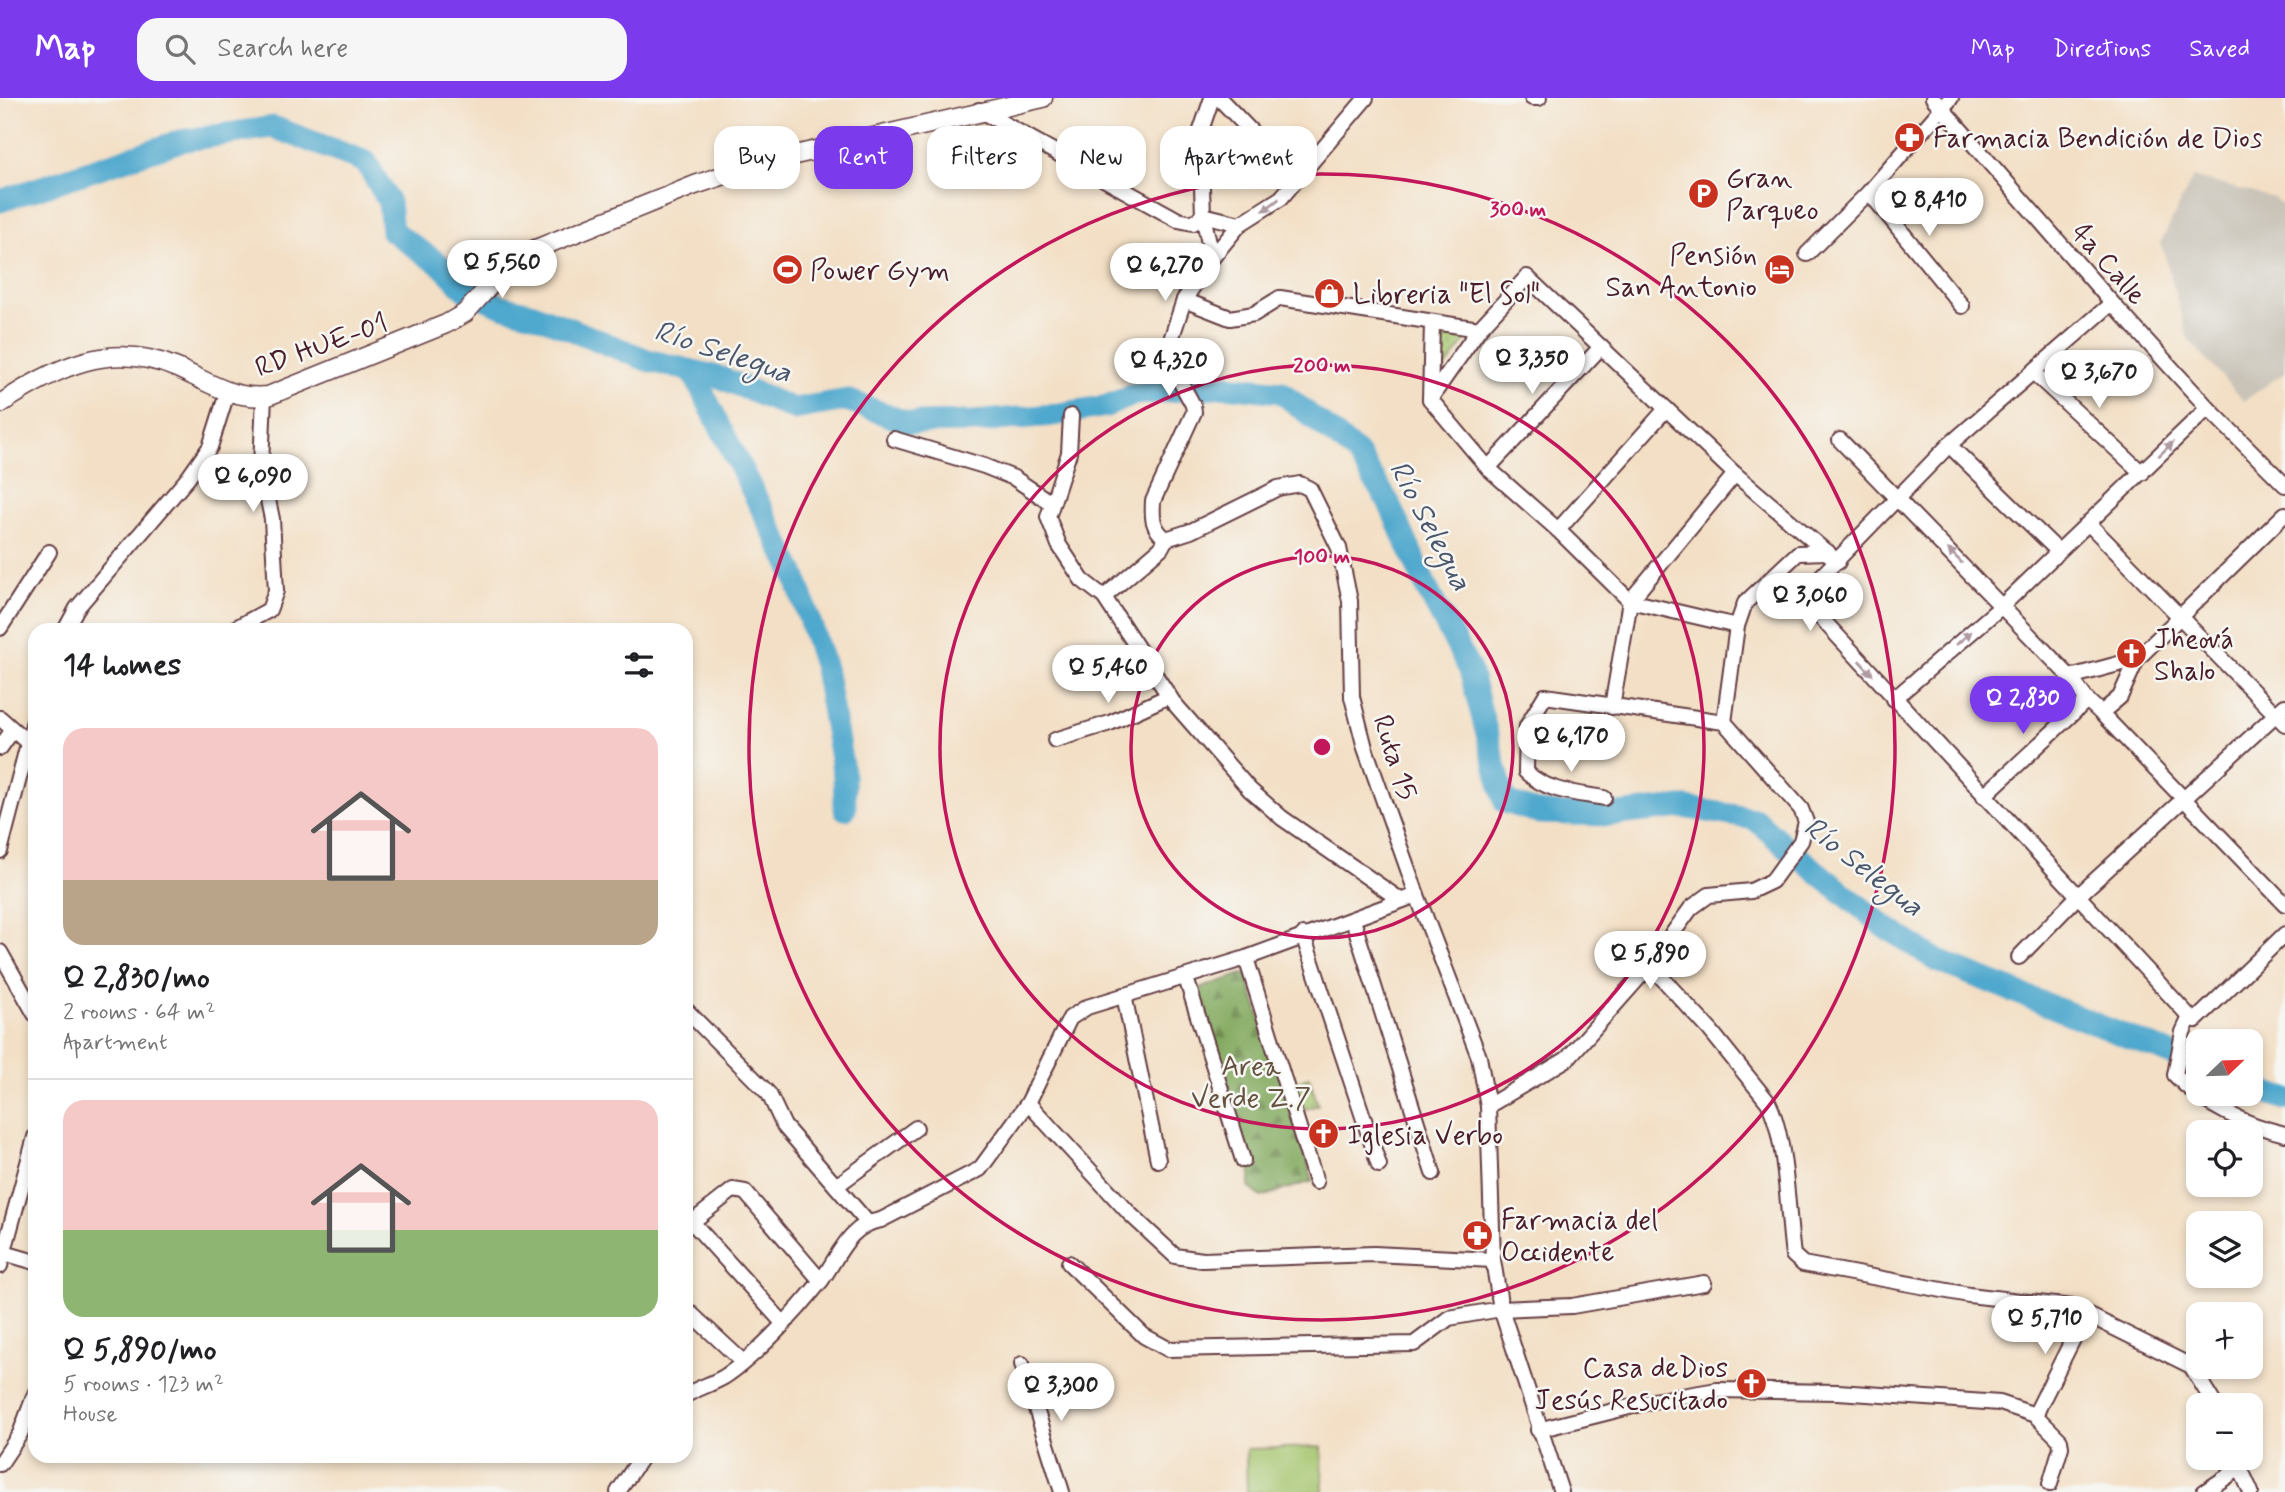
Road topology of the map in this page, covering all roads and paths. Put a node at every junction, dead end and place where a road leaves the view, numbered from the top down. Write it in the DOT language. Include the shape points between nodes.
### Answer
graph roads {
  1 [pos="1039,98"];
  2 [pos="1212,98"];
  3 [pos="1219,98"];
  4 [pos="1366,98"];
  5 [pos="1942,101"];
  6 [pos="979,110"];
  7 [pos="1246,126"];
  8 [pos="1317,156"];
  9 [pos="1289,189"];
  10 [pos="1869,192"];
  11 [pos="1203,215"];
  12 [pos="1240,224"];
  13 [pos="1807,254"];
  14 [pos="1212,258"];
  15 [pos="1184,300"];
  16 [pos="2112,303"];
  17 [pos="1962,306"];
  18 [pos="1432,324"];
  19 [pos="1479,329"];
  20 [pos="1601,347"];
  21 [pos="2033,372"];
  22 [pos="227,393"];
  23 [pos="264,396"];
  24 [pos="1430,399"];
  25 [pos="0,404"];
  26 [pos="2208,408"];
  27 [pos="1666,409"];
  28 [pos="1072,416"];
  29 [pos="894,439"];
  30 [pos="1840,440"];
  31 [pos="1949,445"];
  32 [pos="1488,468"];
  33 [pos="2142,473"];
  34 [pos="1735,474"];
  35 [pos="2285,485"];
  36 [pos="1899,500"];
  37 [pos="1051,503"];
  38 [pos="2285,514"];
  39 [pos="2088,524"];
  40 [pos="1558,530"];
  41 [pos="1166,539"];
  42 [pos="2058,551"];
  43 [pos="49,552"];
  44 [pos="1833,557"];
  45 [pos="1104,597"];
  46 [pos="1630,601"];
  47 [pos="2003,605"];
  48 [pos="2179,616"];
  49 [pos="69,623"];
  50 [pos="245,623"];
  51 [pos="1737,626"];
  52 [pos="0,628"];
  53 [pos="2137,659"];
  54 [pos="2070,677"];
  55 [pos="1169,696"];
  56 [pos="1894,699"];
  57 [pos="2087,700"];
  58 [pos="1612,707"];
  59 [pos="2101,713"];
  60 [pos="2282,715"];
  61 [pos="0,719"];
  62 [pos="1724,722"];
  63 [pos="12,731"];
  64 [pos="28,739"];
  65 [pos="1055,740"];
  66 [pos="27,742"];
  67 [pos="0,747"];
  68 [pos="1984,796"];
  69 [pos="1604,798"];
  70 [pos="2184,800"];
  71 [pos="0,851"];
  72 [pos="1417,895"];
  73 [pos="2078,896"];
  74 [pos="1399,899"];
  75 [pos="2285,904"];
  76 [pos="1353,920"];
  77 [pos="2285,934"];
  78 [pos="1303,935"];
  79 [pos="0,952"];
  80 [pos="2019,957"];
  81 [pos="1246,958"];
  82 [pos="1650,965"];
  83 [pos="1186,978"];
  84 [pos="1124,995"];
  85 [pos="28,1002"];
  86 [pos="693,1017"];
  87 [pos="2190,1017"];
  88 [pos="1028,1103"];
  89 [pos="1488,1106"];
  90 [pos="916,1128"];
  91 [pos="2285,1134"];
  92 [pos="1158,1160"];
  93 [pos="1243,1160"];
  94 [pos="28,1163"];
  95 [pos="1379,1165"];
  96 [pos="1433,1172"];
  97 [pos="1316,1182"];
  98 [pos="836,1186"];
  99 [pos="693,1222"];
  100 [pos="867,1222"];
  101 [pos="693,1229"];
  102 [pos="2,1259"];
  103 [pos="1493,1260"];
  104 [pos="28,1261"];
  105 [pos="1069,1263"];
  106 [pos="821,1281"];
  107 [pos="1704,1283"];
  108 [pos="1501,1309"];
  109 [pos="2085,1313"];
  110 [pos="693,1316"];
  111 [pos="783,1323"];
  112 [pos="742,1361"];
  113 [pos="1022,1364"];
  114 [pos="693,1392"];
  115 [pos="2208,1393"];
  116 [pos="28,1413"];
  117 [pos="2035,1415"];
  118 [pos="1538,1430"];
  119 [pos="637,1463"];
  120 [pos="0,1464"];
  121 [pos="2231,1470"];
  122 [pos="2243,1470"];
  123 [pos="2050,1484"];
  124 [pos="618,1492"];
  125 [pos="1062,1492"];
  126 [pos="1561,1492"];
  127 [pos="2204,1492"];
  128 [pos="2251,1492"];
  1 -- 6 [label="street, RD HUE-01"];
  2 -- 11 [label="street" via="1200,133"];
  3 -- 7 [label="street"];
  4 -- 8 [label="street"];
  5 -- 10 [label="street"];
  5 -- 16 [label="street, 4a Calle"];
  6 -- 11 [label="street" via="1178,220 1193,223"];
  6 -- 23 [label="street, RD HUE-01" via="760,163 590,226 511,262 465,313 446,324"];
  9 -- 12 [label="street, one-way"];
  10 -- 13 [label="street"];
  10 -- 17 [label="street"];
  11 -- 12 [label="street"];
  11 -- 14 [label="street"];
  12 -- 14 [label="street"];
  14 -- 15 [label="street"];
  15 -- 18 [label="street" via="1230,318 1254,314 1280,298"];
  15 -- 41 [label="street" via="1166,355 1194,412 1153,500 1156,530"];
  16 -- 21 [label="street"];
  16 -- 26 [label="street, 4a Calle"];
  18 -- 19 [label="street"];
  18 -- 24 [label="street"];
  19 -- 20 [label="street" via="1527,277"];
  19 -- 24 [label="street"];
  20 -- 27 [label="street"];
  20 -- 32 [label="street"];
  21 -- 31 [label="street"];
  21 -- 33 [label="street"];
  22 -- 23 [label="street, RD HUE-01"];
  22 -- 25 [label="street, RD HUE-01" via="174,367 111,357 68,366"];
  22 -- 49 [label="street" via="211,447"];
  23 -- 50 [label="street" via="261,466 272,519 276,592 269,610"];
  24 -- 32 [label="street"];
  33 -- 26 [label="street, one-way"];
  26 -- 35 [label="street, 4a Calle"];
  27 -- 34 [label="street"];
  27 -- 40 [label="street"];
  28 -- 37 [label="street" via="1069,453"];
  29 -- 37 [label="street" via="1014,478"];
  30 -- 36 [label="street"];
  31 -- 36 [label="street"];
  31 -- 42 [label="street"];
  32 -- 40 [label="street"];
  33 -- 39 [label="street"];
  34 -- 44 [label="street"];
  34 -- 46 [label="street"];
  36 -- 44 [label="street"];
  47 -- 36 [label="street, one-way"];
  37 -- 45 [label="street" via="1048,517 1059,545 1082,580"];
  38 -- 48 [label="street"];
  39 -- 42 [label="street"];
  39 -- 48 [label="street"];
  40 -- 46 [label="street"];
  41 -- 45 [label="street"];
  41 -- 72 [label="street, Ruta 15" via="1288,484 1310,489 1339,548 1350,601 1352,697 1365,748"];
  42 -- 47 [label="street"];
  43 -- 52 [label="street"];
  44 -- 51 [label="street" via="1798,553 1745,603"];
  44 -- 56 [label="street, one-way" via="1809,589 1808,604"];
  45 -- 55 [label="street"];
  46 -- 51 [label="street"];
  46 -- 58 [label="street"];
  47 -- 54 [label="street"];
  56 -- 47 [label="street, one-way"];
  48 -- 53 [label="street"];
  48 -- 60 [label="street"];
  51 -- 62 [label="street"];
  53 -- 54 [label="street"];
  53 -- 59 [label="street" via="2120,697"];
  54 -- 57 [label="street"];
  55 -- 65 [label="street" via="1110,723"];
  55 -- 74 [label="street" via="1250,790 1282,818"];
  56 -- 68 [label="street"];
  57 -- 59 [label="street"];
  57 -- 68 [label="street"];
  58 -- 62 [label="street"];
  58 -- 69 [label="street" via="1545,696 1527,726 1524,761 1532,778 1553,789"];
  59 -- 70 [label="street"];
  60 -- 70 [label="street"];
  61 -- 63 [label="street"];
  62 -- 82 [label="street" via="1801,809 1806,822 1801,841 1772,881 1751,891 1709,895 1691,908"];
  63 -- 66 [label="street"];
  63 -- 67 [label="street"];
  64 -- 66 [label="street"];
  66 -- 71 [label="street"];
  68 -- 73 [label="street"];
  70 -- 73 [label="street"];
  70 -- 75 [label="street"];
  72 -- 74 [label="street"];
  72 -- 89 [label="street, Ruta 15" via="1479,1057"];
  73 -- 80 [label="street"];
  73 -- 87 [label="street"];
  74 -- 76 [label="street"];
  76 -- 78 [label="street"];
  76 -- 96 [label="street"];
  77 -- 87 [label="street" via="2196,1020"];
  78 -- 81 [label="street"];
  78 -- 95 [label="street"];
  79 -- 85 [label="street"];
  81 -- 83 [label="street"];
  81 -- 97 [label="street"];
  82 -- 89 [label="street" via="1567,1059"];
  82 -- 109 [label="street" via="1768,1102 1783,1169 1793,1255 1803,1264 1969,1295 2073,1307"];
  83 -- 84 [label="street"];
  83 -- 93 [label="street"];
  84 -- 88 [label="street" via="1070,1018"];
  84 -- 92 [label="street"];
  86 -- 98 [label="street" via="769,1094 784,1126"];
  87 -- 91 [label="street" via="2175,1075 2216,1107"];
  88 -- 100 [label="street" via="979,1168 881,1220"];
  88 -- 103 [label="street" via="1175,1256 1203,1260 1374,1254"];
  89 -- 103 [label="street, Ruta 15"];
  90 -- 98 [label="street"];
  94 -- 102 [label="street"];
  98 -- 100 [label="street"];
  99 -- 106 [label="street" via="733,1190 745,1192"];
  100 -- 106 [label="street" via="842,1245"];
  101 -- 111 [label="street"];
  102 -- 104 [label="street"];
  103 -- 108 [label="street, Ruta 15"];
  105 -- 108 [label="street" via="1144,1336 1168,1349 1414,1343 1449,1318"];
  106 -- 111 [label="street"];
  107 -- 108 [label="street" via="1572,1306"];
  108 -- 118 [label="street, Ruta 15"];
  109 -- 115 [label="street" via="2191,1366"];
  109 -- 117 [label="street"];
  110 -- 112 [label="street"];
  111 -- 112 [label="street"];
  112 -- 114 [label="street" via="724,1377"];
  113 -- 125 [label="street"];
  116 -- 120 [label="street"];
  117 -- 118 [label="street" via="2000,1403 1958,1398 1717,1390"];
  117 -- 123 [label="street" via="2061,1447"];
  118 -- 126 [label="street, Ruta 15"];
  119 -- 124 [label="street"];
  121 -- 127 [label="street"];
  122 -- 128 [label="street"];
}
